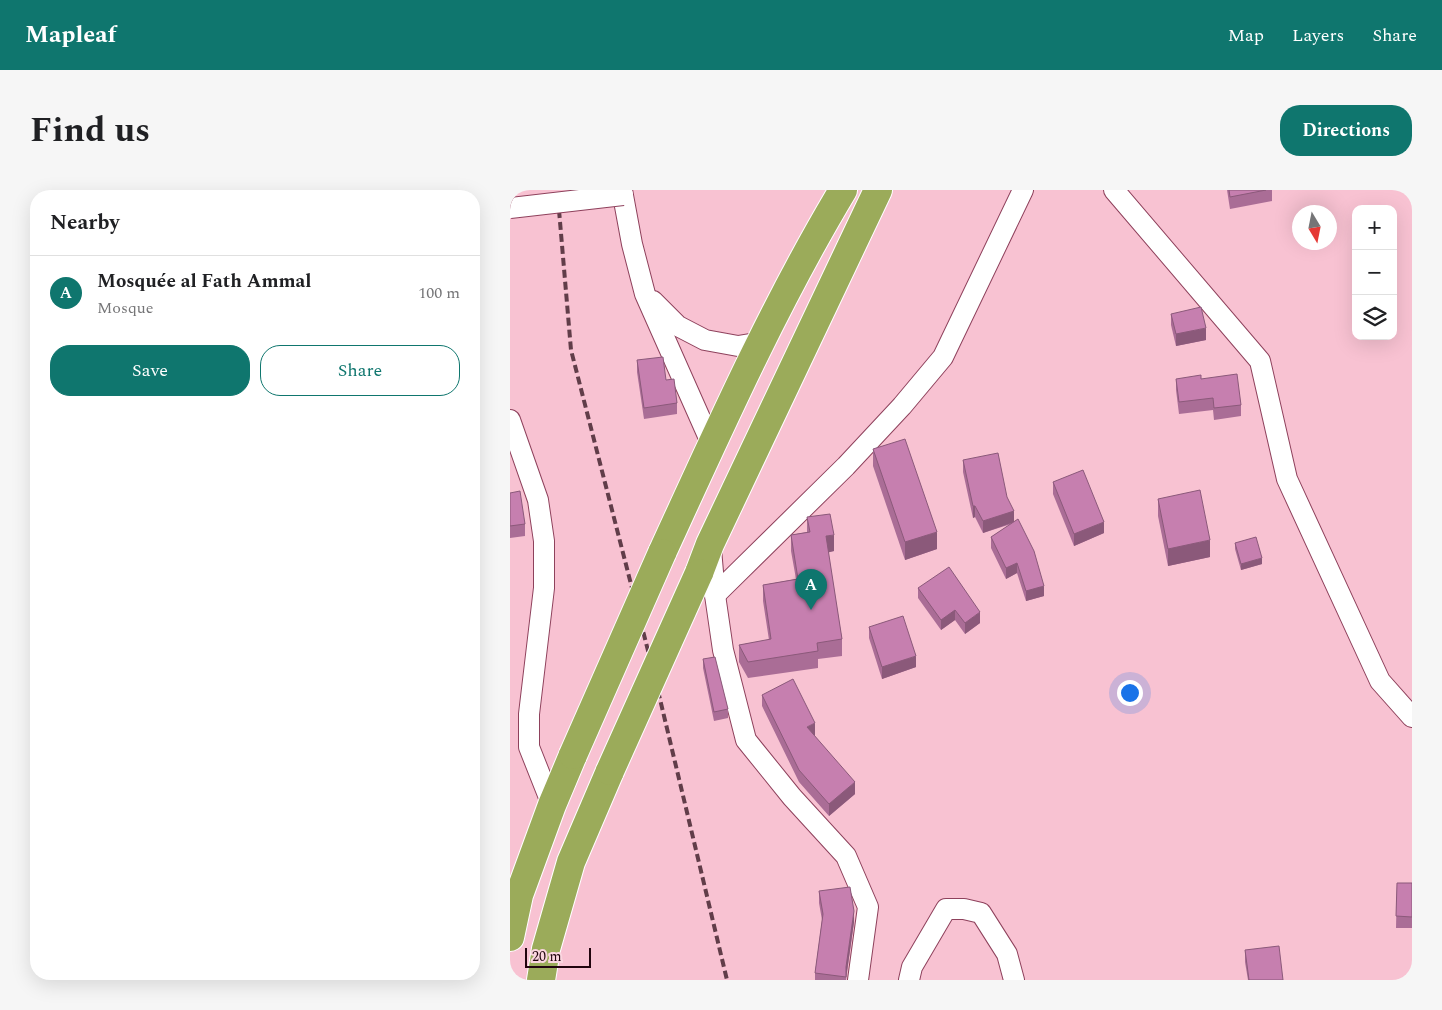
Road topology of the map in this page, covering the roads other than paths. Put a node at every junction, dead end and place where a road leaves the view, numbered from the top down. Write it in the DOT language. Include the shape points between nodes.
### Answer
graph roads {
  1 [pos="843,190"];
  2 [pos="878,190"];
  3 [pos="1022,190"];
  4 [pos="1114,190"];
  5 [pos="622,192"];
  6 [pos="510,208"];
  7 [pos="645,294"];
  8 [pos="762,342"];
  9 [pos="510,420"];
  10 [pos="712,445"];
  11 [pos="710,544"];
  12 [pos="715,595"];
  13 [pos="1412,717"];
  14 [pos="552,804"];
  15 [pos="510,937"];
  16 [pos="541,980"];
  17 [pos="858,980"];
  18 [pos="909,980"];
  19 [pos="1014,980"];
  1 -- 8 [label="highway"];
  2 -- 11 [label="highway"];
  3 -- 12 [label="street" via="942,357 846,466"];
  4 -- 13 [label="street" via="1260,361 1287,479 1380,681"];
  5 -- 6 [label="street, bridge"];
  5 -- 7 [label="street"];
  7 -- 8 [label="street" via="678,326 705,340 738,346"];
  7 -- 10 [label="street"];
  8 -- 10 [label="highway"];
  9 -- 14 [label="street" via="538,500 544,541 544,588 529,714 529,747"];
  10 -- 14 [label="highway, bridge"];
  11 -- 12 [label="street"];
  11 -- 16 [label="highway, bridge" via="571,862 546,949"];
  12 -- 17 [label="street" via="724,650 746,740 846,856 868,908"];
  14 -- 15 [label="highway" via="519,895"];
  18 -- 19 [label="street" via="912,967 946,909 981,913 1007,954"];
}
